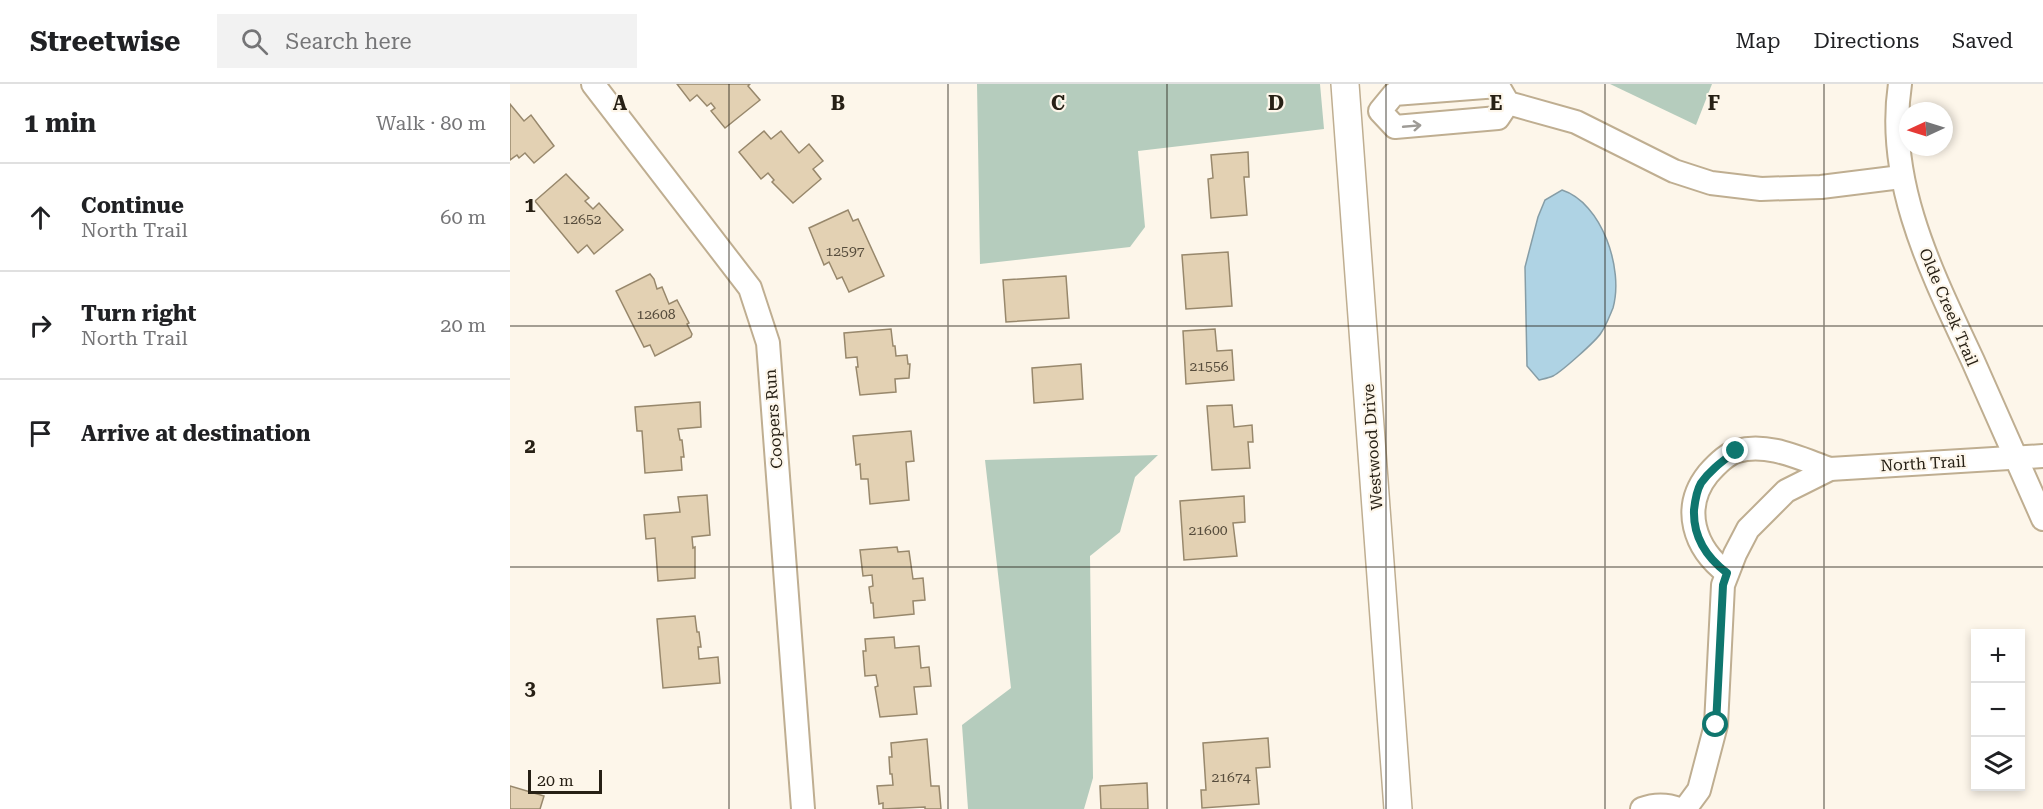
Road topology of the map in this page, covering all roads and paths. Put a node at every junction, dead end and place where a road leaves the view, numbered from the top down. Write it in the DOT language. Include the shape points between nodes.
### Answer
graph roads {
  1 [pos="593,84"];
  2 [pos="1345,84"];
  3 [pos="1900,84"];
  4 [pos="1508,103"];
  5 [pos="1380,111"];
  6 [pos="1347,114"];
  7 [pos="1901,177"];
  8 [pos="2043,456"];
  9 [pos="2016,458"];
  10 [pos="1830,469"];
  11 [pos="2043,519"];
  12 [pos="1727,573"];
  13 [pos="803,809"];
  14 [pos="1398,809"];
  15 [pos="1642,809"];
  16 [pos="1679,809"];
  17 [pos="1685,809"];
  1 -- 13 [label="street, Coopers Run" via="750,288 768,343"];
  2 -- 6 [label="street, Westwood Drive"];
  3 -- 7 [label="street, Olde Creek Trail"];
  5 -- 4 [label="street, one-way" via="1395,127 1498,118"];
  4 -- 5 [label="street" via="1498,86 1394,94"];
  4 -- 7 [label="street" via="1576,122 1674,171 1711,183 1761,189 1821,187"];
  5 -- 6 [label="street"];
  6 -- 14 [label="street, Westwood Drive"];
  7 -- 9 [label="street, Olde Creek Trail" via="1912,219"];
  8 -- 9 [label="street, North Trail"];
  9 -- 10 [label="street, North Trail"];
  9 -- 11 [label="street, Olde Creek Trail"];
  10 -- 12 [label="street, North Trail" via="1786,491 1748,529"];
  10 -- 12 [label="street, North Trail" via="1769,449 1736,451 1714,467 1700,485 1694,524 1700,543"];
  12 -- 17 [label="street, North Trail" via="1723,585 1716,725 1699,790"];
  15 -- 16 [label="street" via="1657,804"];
}
